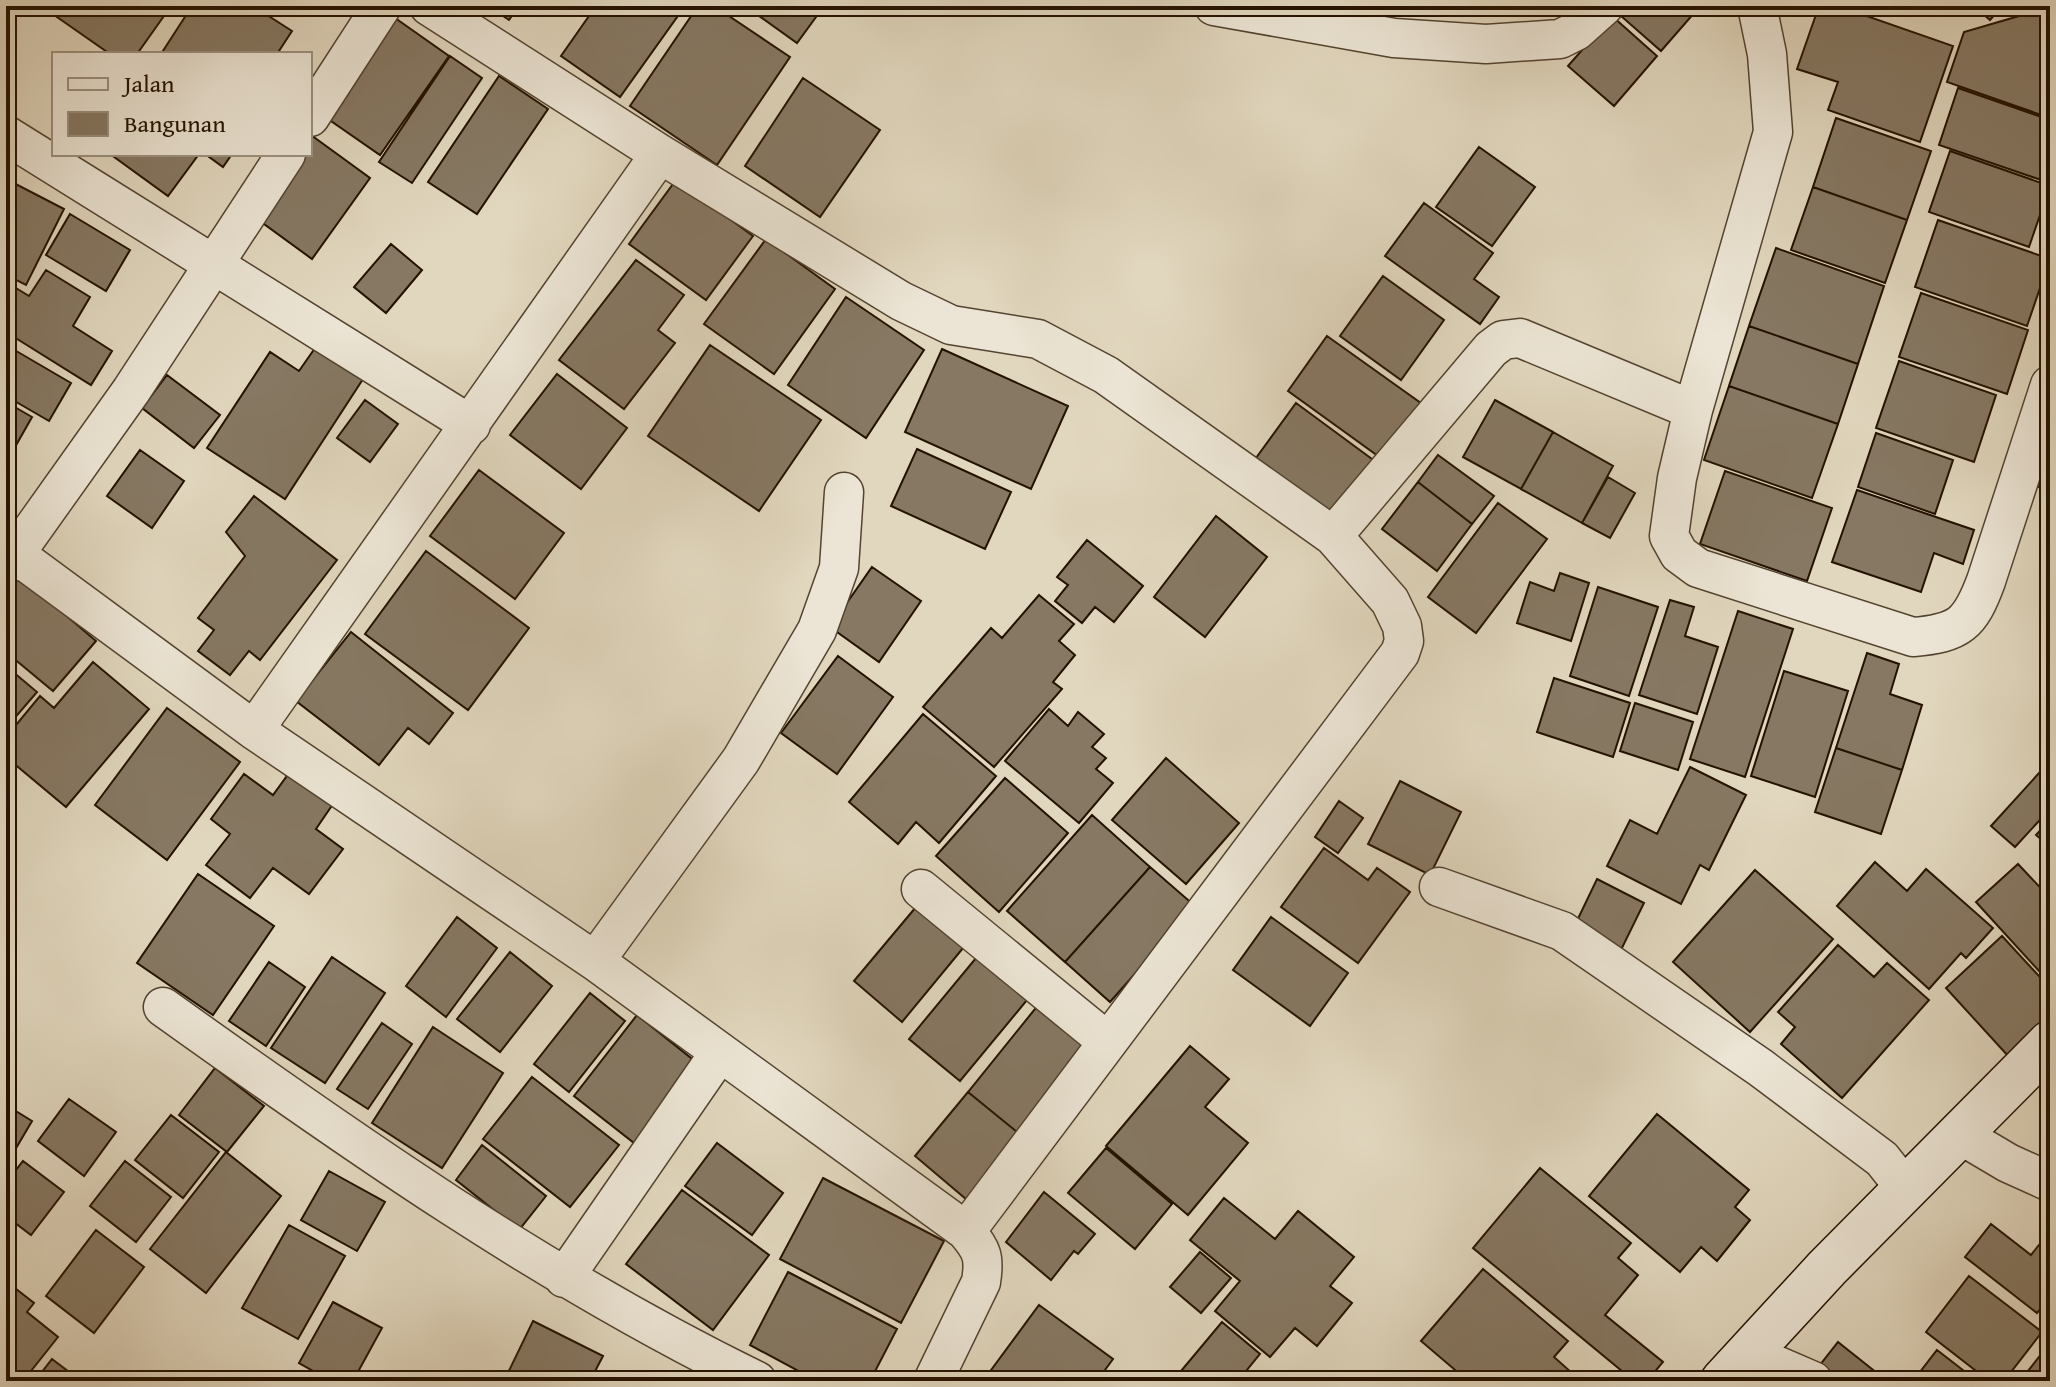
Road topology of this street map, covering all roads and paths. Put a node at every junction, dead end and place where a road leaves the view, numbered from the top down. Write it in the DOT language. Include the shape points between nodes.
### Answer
graph roads {
  1 [pos="382,6"];
  2 [pos="429,6"];
  3 [pos="1214,6"];
  4 [pos="1604,6"];
  5 [pos="1757,6"];
  6 [pos="312,114"];
  7 [pos="6,135"];
  8 [pos="660,154"];
  9 [pos="285,156"];
  10 [pos="214,264"];
  11 [pos="2050,385"];
  12 [pos="1693,410"];
  13 [pos="471,425"];
  14 [pos="844,492"];
  15 [pos="1333,536"];
  16 [pos="10,560"];
  17 [pos="254,730"];
  18 [pos="1439,887"];
  19 [pos="921,889"];
  20 [pos="595,961"];
  21 [pos="163,1007"];
  22 [pos="1108,1042"];
  23 [pos="2050,1043"];
  24 [pos="720,1052"];
  25 [pos="1959,1134"];
  26 [pos="2050,1182"];
  27 [pos="1905,1188"];
  28 [pos="966,1231"];
  29 [pos="564,1278"];
  30 [pos="1764,1353"];
  31 [pos="1811,1379"];
  32 [pos="757,1381"];
  33 [pos="933,1381"];
  34 [pos="1723,1381"];
  1 -- 6 [label="street"];
  2 -- 8 [label="street"];
  3 -- 4 [label="street" via="1394,38 1486,44 1560,39"];
  5 -- 12 [label="street" via="1773,132"];
  7 -- 10 [label="street"];
  8 -- 13 [label="street"];
  8 -- 15 [label="street" via="901,301 951,325 1038,339 1106,375"];
  9 -- 10 [label="street"];
  10 -- 13 [label="street"];
  10 -- 16 [label="street"];
  11 -- 12 [label="street" via="1975,609 1965,623 1937,635 1913,637 1698,568 1679,554 1669,536"];
  12 -- 15 [label="street" via="1520,338 1503,340"];
  13 -- 17 [label="street"];
  14 -- 20 [label="street" via="839,568 817,630 741,760"];
  15 -- 22 [label="street" via="1397,613 1404,641 1400,653"];
  16 -- 17 [label="street"];
  17 -- 20 [label="street"];
  18 -- 27 [label="street" via="1562,931 1761,1068 1882,1159"];
  19 -- 22 [label="street"];
  20 -- 24 [label="street"];
  21 -- 29 [label="street" via="300,1105"];
  22 -- 28 [label="street"];
  23 -- 25 [label="street"];
  24 -- 28 [label="street"];
  24 -- 29 [label="street"];
  25 -- 26 [label="street"];
  25 -- 27 [label="street"];
  27 -- 30 [label="street"];
  28 -- 33 [label="street" via="982,1249 981,1282"];
  29 -- 32 [label="street"];
  30 -- 31 [label="street"];
  30 -- 34 [label="street"];
}
